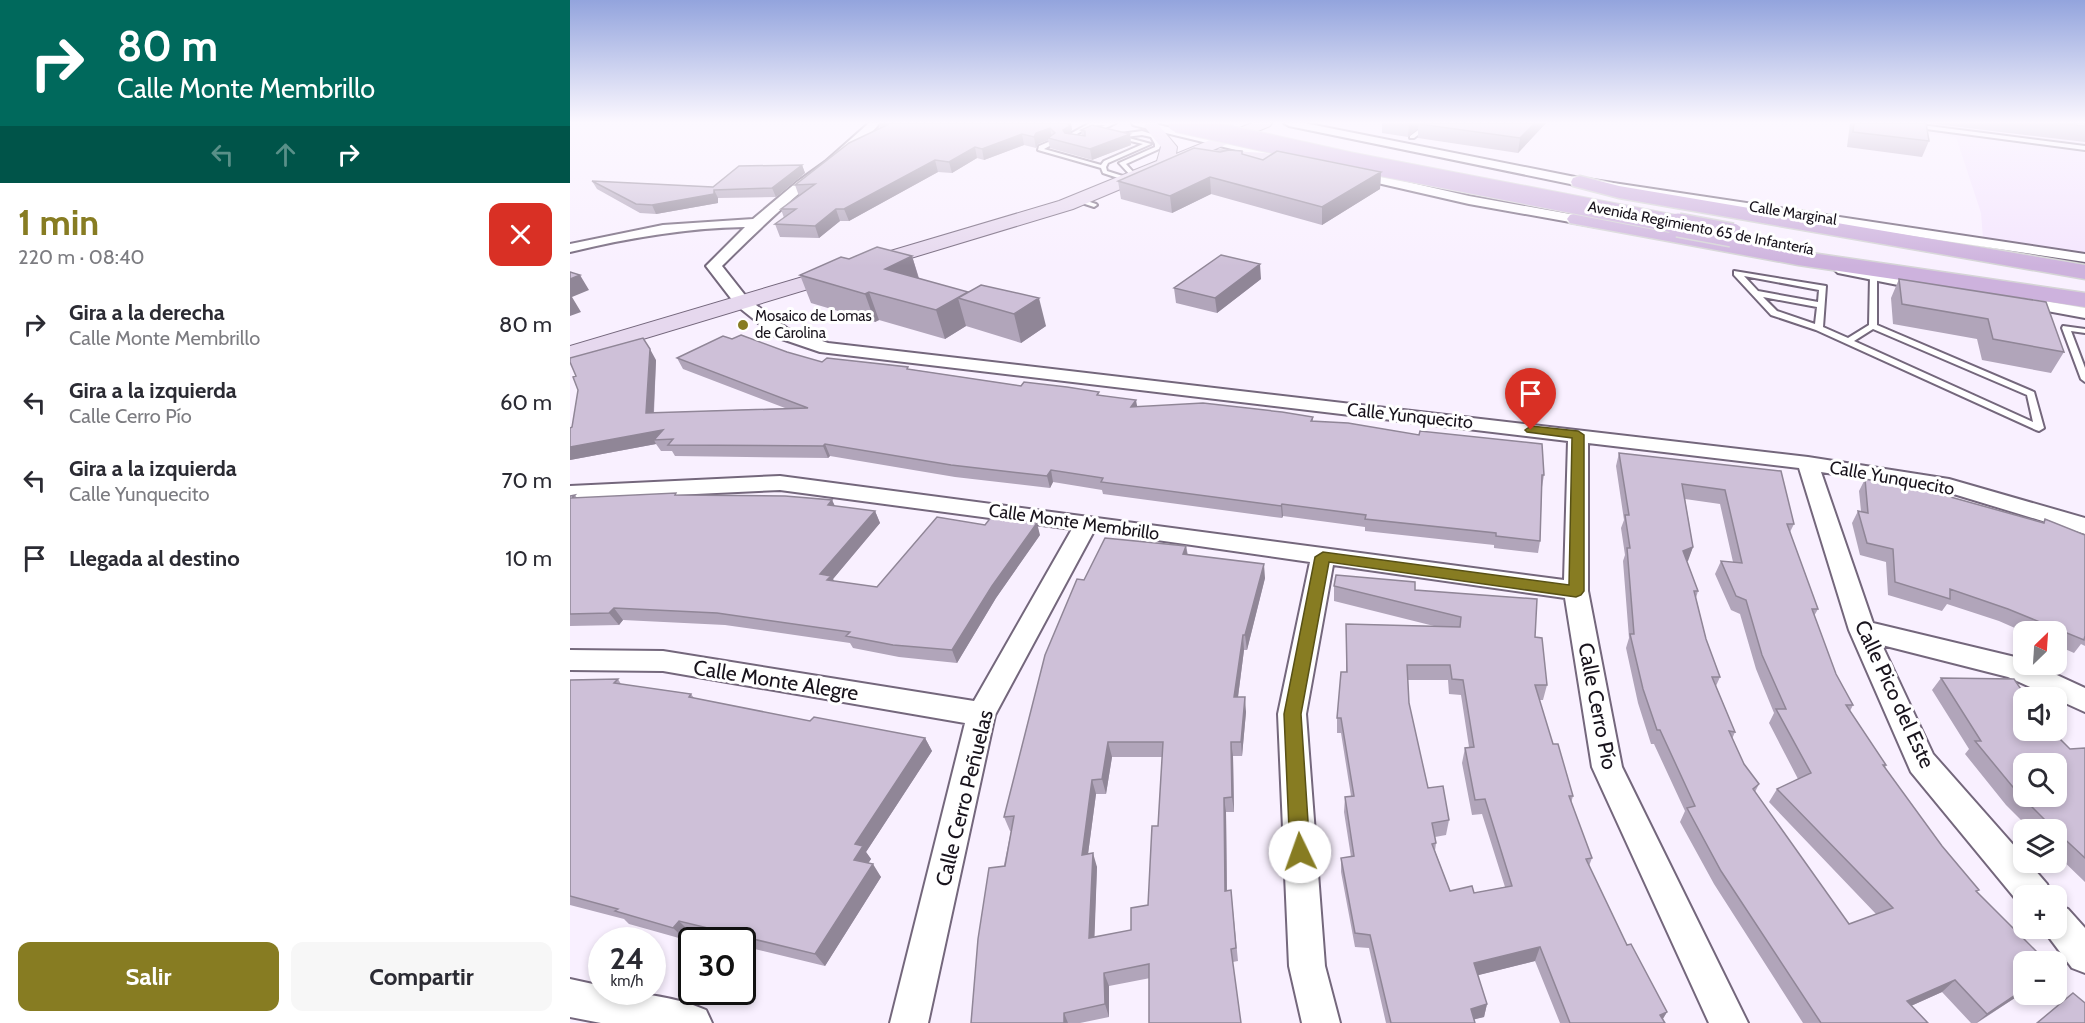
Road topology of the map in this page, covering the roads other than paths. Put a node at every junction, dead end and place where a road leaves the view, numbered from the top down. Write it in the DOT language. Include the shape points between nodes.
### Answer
graph roads {
  1 [pos="821,171"];
  2 [pos="1105,171"];
  3 [pos="1126,171"];
  4 [pos="1147,171"];
  5 [pos="1323,171"];
  6 [pos="1339,171"];
  7 [pos="1403,171"];
  8 [pos="1448,171"];
  9 [pos="1526,171"];
  10 [pos="1358,175"];
  11 [pos="1130,178"];
  12 [pos="1580,182"];
  13 [pos="1577,219"];
  14 [pos="757,223"];
  15 [pos="1735,230"];
  16 [pos="570,248"];
  17 [pos="2085,258"];
  18 [pos="2085,272"];
  19 [pos="1874,276"];
  20 [pos="2085,281"];
  21 [pos="1756,293"];
  22 [pos="2085,298"];
  23 [pos="741,302"];
  24 [pos="1820,305"];
  25 [pos="2085,313"];
  26 [pos="1874,326"];
  27 [pos="1819,328"];
  28 [pos="2085,331"];
  29 [pos="1848,341"];
  30 [pos="570,354"];
  31 [pos="2085,379"];
  32 [pos="1578,435"];
  33 [pos="1808,463"];
  34 [pos="570,493"];
  35 [pos="1088,523"];
  36 [pos="2085,526"];
  37 [pos="1323,557"];
  38 [pos="1576,591"];
  39 [pos="1862,630"];
  40 [pos="570,660"];
  41 [pos="2085,701"];
  42 [pos="981,714"];
  43 [pos="2026,885"];
  44 [pos="2067,934"];
  45 [pos="2085,955"];
  46 [pos="570,998"];
  47 [pos="693,1023"];
  48 [pos="909,1023"];
  49 [pos="1321,1023"];
  50 [pos="1729,1023"];
  1 -- 14 [label="street"];
  2 -- 11 [label="lane"];
  3 -- 11 [label="lane"];
  4 -- 11 [label="street"];
  5 -- 10 [label="street"];
  6 -- 10 [label="street"];
  7 -- 15 [label="main road, Avenida Regimiento 65 de Infantería, bridge"];
  8 -- 15 [label="main road, Avenida Regimiento 65 de Infantería"];
  9 -- 12 [label="street, Calle Marginal"];
  10 -- 13 [label="street"];
  11 -- 23 [label="street" via="1086,202"];
  12 -- 17 [label="street, Calle Marginal"];
  12 -- 18 [label="main road" via="1619,192"];
  13 -- 19 [label="street"];
  13 -- 22 [label="main road" via="1798,258"];
  14 -- 16 [label="street" via="644,230"];
  14 -- 23 [label="street, Calle Yunquecito" via="714,266"];
  15 -- 20 [label="main road, Avenida Regimiento 65 de Infantería"];
  15 -- 22 [label="main road, Avenida Regimiento 65 de Infantería"];
  19 -- 25 [label="street"];
  19 -- 26 [label="lane"];
  21 -- 24 [label="lane"];
  21 -- 24 [label="lane" via="1737,273 1823,288"];
  21 -- 27 [label="lane" via="1774,313"];
  23 -- 30 [label="street"];
  23 -- 32 [label="street, Calle Yunquecito" via="782,333 826,348"];
  24 -- 27 [label="lane"];
  26 -- 29 [label="lane"];
  26 -- 29 [label="lane" via="2031,394 2039,429"];
  27 -- 29 [label="lane"];
  28 -- 31 [label="lane" via="2066,328"];
  32 -- 33 [label="street, Calle Yunquecito"];
  32 -- 38 [label="street, Calle Cerro Pío"];
  33 -- 36 [label="street, Calle Yunquecito" via="1949,486"];
  33 -- 39 [label="street, Calle Pico del Este"];
  34 -- 35 [label="street, Calle Monte Membrillo" via="780,483"];
  35 -- 37 [label="street, Calle Monte Membrillo"];
  35 -- 42 [label="street, Calle Cerro Peñuelas"];
  37 -- 38 [label="street, Calle Monte Membrillo"];
  37 -- 49 [label="street" via="1293,714 1307,966"];
  38 -- 50 [label="street, Calle Cerro Pío" via="1607,767"];
  39 -- 41 [label="street" via="2015,668"];
  39 -- 43 [label="street, Calle Pico del Este" via="1922,763"];
  40 -- 42 [label="street, Calle Monte Alegre" via="663,661"];
  42 -- 48 [label="street, Calle Cerro Peñuelas"];
  44 -- 45 [label="street"];
  46 -- 47 [label="street"];
}
